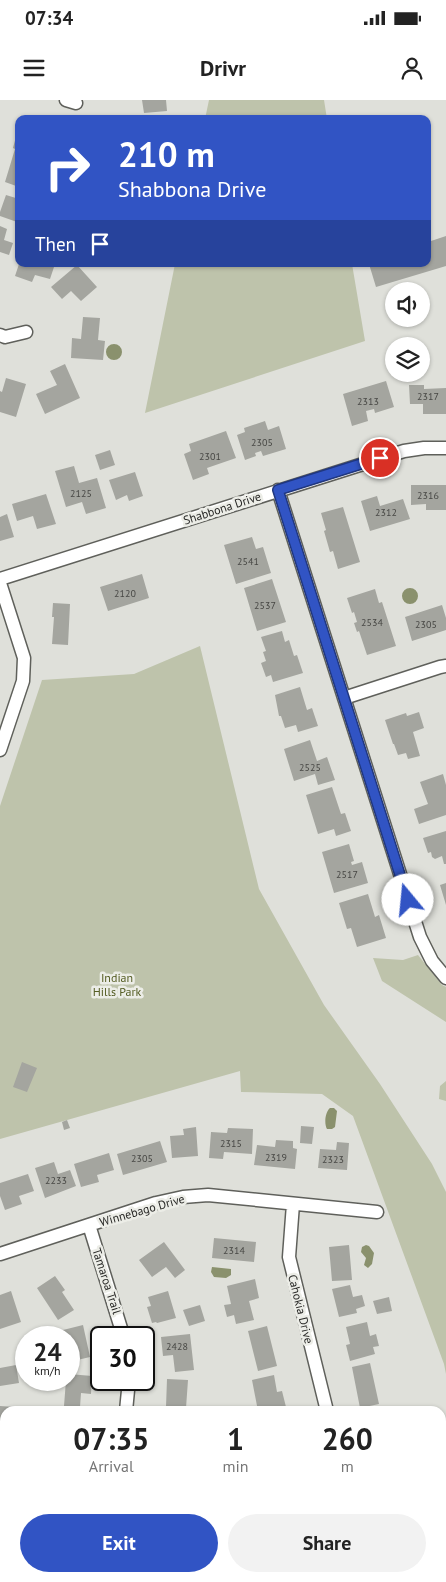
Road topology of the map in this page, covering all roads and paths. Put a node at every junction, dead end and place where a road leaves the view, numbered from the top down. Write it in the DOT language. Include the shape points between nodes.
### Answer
graph roads {
  1 [pos="26,332"];
  2 [pos="0,335"];
  3 [pos="446,448"];
  4 [pos="278,490"];
  5 [pos="0,579"];
  6 [pos="0,584"];
  7 [pos="446,666"];
  8 [pos="344,698"];
  9 [pos="0,750"];
  10 [pos="446,978"];
  11 [pos="292,1204"];
  12 [pos="377,1212"];
  13 [pos="89,1225"];
  14 [pos="0,1254"];
  15 [pos="120,1326"];
  16 [pos="128,1391"];
  17 [pos="126,1406"];
  18 [pos="327,1406"];
  1 -- 2 [label="street" via="5,337"];
  3 -- 4 [label="street, Shabbona Drive" via="404,451"];
  4 -- 5 [label="street, Shabbona Drive"];
  4 -- 8 [label="street"];
  6 -- 9 [label="street" via="24,658 24,670"];
  7 -- 8 [label="street"];
  8 -- 10 [label="street" via="420,938"];
  11 -- 12 [label="street, Winnebago Drive"];
  11 -- 13 [label="street, Winnebago Drive" via="208,1195 183,1197"];
  11 -- 18 [label="street, Cahokia Drive" via="289,1257"];
  13 -- 14 [label="street, Winnebago Drive"];
  13 -- 15 [label="street, Tamaroa Trail"];
  16 -- 17 [label="street"];
}
